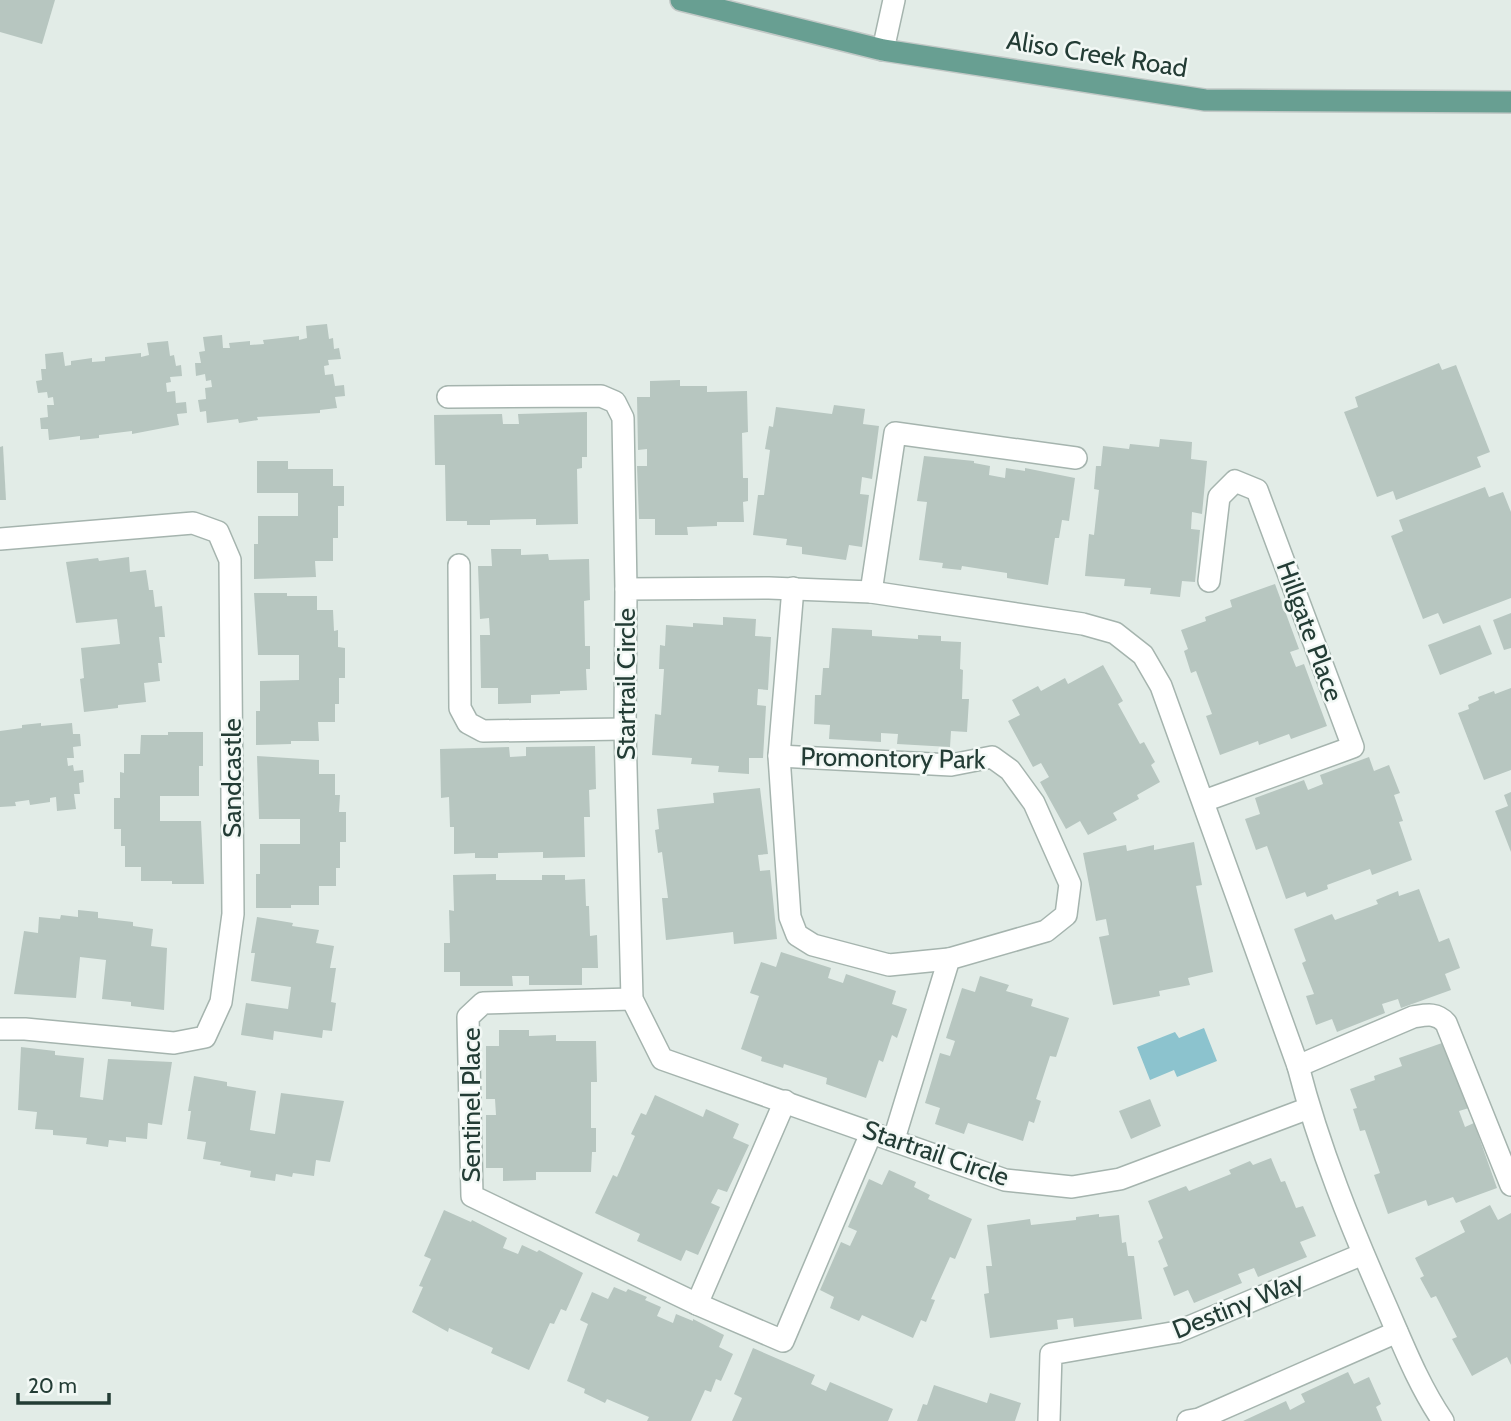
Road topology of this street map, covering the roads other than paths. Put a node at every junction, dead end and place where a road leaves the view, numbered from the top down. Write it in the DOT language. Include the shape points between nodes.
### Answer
graph roads {
  1 [pos="681,0"];
  2 [pos="894,0"];
  3 [pos="883,50"];
  4 [pos="1511,102"];
  5 [pos="448,397"];
  6 [pos="1076,458"];
  7 [pos="0,539"];
  8 [pos="459,565"];
  9 [pos="1209,581"];
  10 [pos="793,588"];
  11 [pos="626,589"];
  12 [pos="871,592"];
  13 [pos="625,729"];
  14 [pos="779,756"];
  15 [pos="1204,801"];
  16 [pos="949,959"];
  17 [pos="632,999"];
  18 [pos="0,1029"];
  19 [pos="1298,1066"];
  20 [pos="785,1101"];
  21 [pos="1309,1108"];
  22 [pos="872,1131"];
  23 [pos="894,1139"];
  24 [pos="1511,1185"];
  25 [pos="1363,1254"];
  26 [pos="697,1304"];
  27 [pos="1397,1332"];
  28 [pos="1049,1421"];
  29 [pos="1188,1421"];
  30 [pos="1443,1421"];
  1 -- 3 [label="main road, Aliso Creek Road"];
  2 -- 3 [label="street"];
  3 -- 4 [label="main road, Aliso Creek Road" via="1205,100"];
  5 -- 11 [label="street" via="601,396 615,402 622,418"];
  6 -- 12 [label="street" via="895,433"];
  7 -- 18 [label="street, Sandcastle" via="193,523 218,532 230,560 233,915 221,1002 205,1037 174,1042"];
  8 -- 13 [label="street" via="460,708 468,723 483,731"];
  9 -- 15 [label="street, Hillgate Place" via="1219,497 1236,481 1257,490 1353,747"];
  10 -- 11 [label="street, Startrail Circle"];
  10 -- 12 [label="street, Startrail Circle"];
  10 -- 14 [label="street, Promontory Park"];
  11 -- 13 [label="street, Startrail Circle"];
  12 -- 15 [label="street, Startrail Circle" via="1083,624 1115,633 1143,655 1161,686"];
  13 -- 17 [label="street, Startrail Circle"];
  14 -- 16 [label="street, Promontory Park" via="790,917 797,935 813,945 888,965"];
  14 -- 16 [label="street, Promontory Park" via="951,765 992,757 1010,770 1034,803 1070,884 1066,915 1046,931"];
  15 -- 19 [label="street, Startrail Circle"];
  16 -- 23 [label="street"];
  17 -- 20 [label="street, Startrail Circle" via="662,1059"];
  17 -- 26 [label="street, Sentinel Place" via="482,1003 468,1017 472,1196"];
  19 -- 21 [label="street, Startrail Circle"];
  19 -- 24 [label="street" via="1413,1017 1441,1018"];
  20 -- 22 [label="street, Startrail Circle"];
  20 -- 26 [label="street"];
  21 -- 23 [label="street, Startrail Circle" via="1120,1179 1072,1187 1005,1180"];
  21 -- 25 [label="street, Startrail Circle"];
  22 -- 23 [label="street, Startrail Circle"];
  22 -- 26 [label="street, Sentinel Place" via="783,1341"];
  25 -- 27 [label="street, Startrail Circle"];
  25 -- 28 [label="street, Destiny Way" via="1177,1332 1051,1354"];
  27 -- 29 [label="street"];
  27 -- 30 [label="street, Startrail Circle"];
}
